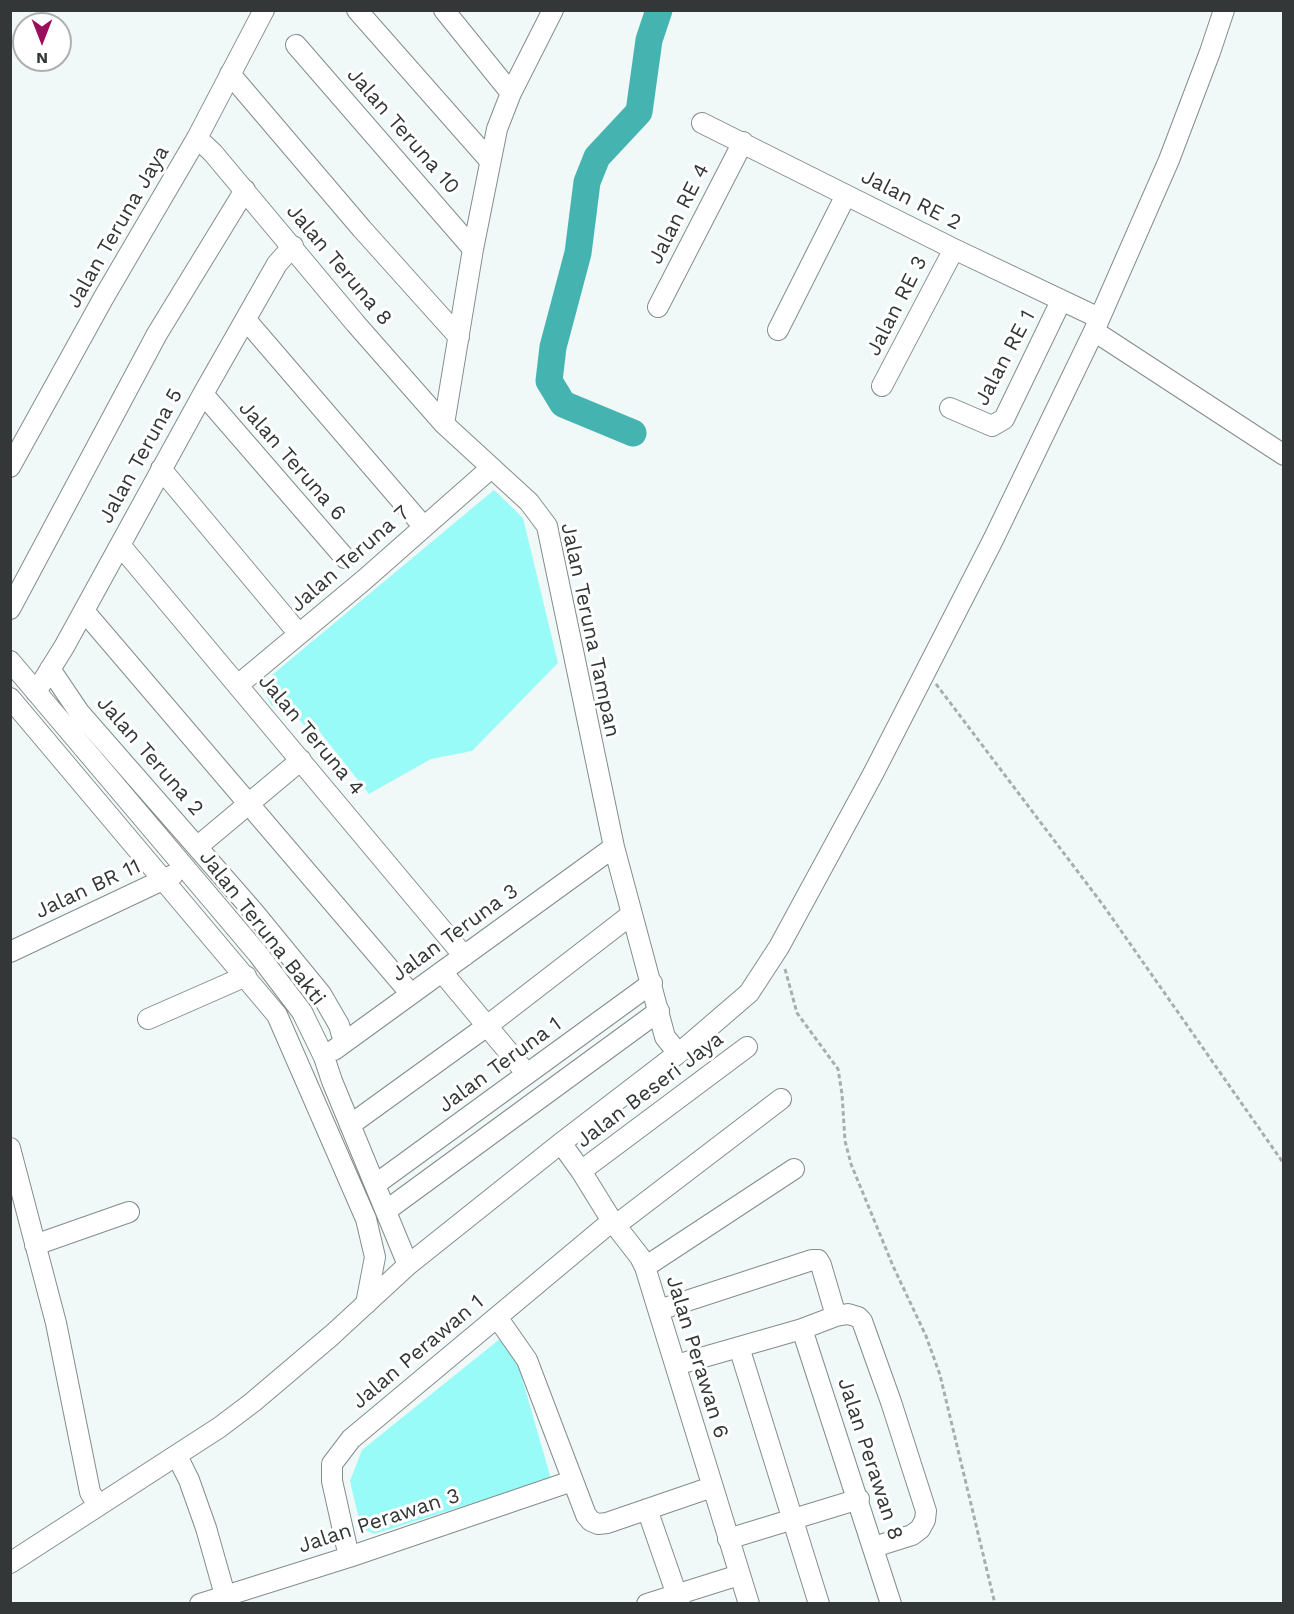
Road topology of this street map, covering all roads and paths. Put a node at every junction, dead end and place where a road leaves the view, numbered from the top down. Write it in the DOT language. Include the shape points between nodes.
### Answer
graph roads {
  1 [pos="264,10"];
  2 [pos="357,10"];
  3 [pos="444,10"];
  4 [pos="1224,10"];
  5 [pos="550,12"];
  6 [pos="296,45"];
  7 [pos="230,74"];
  8 [pos="511,93"];
  9 [pos="702,123"];
  10 [pos="197,138"];
  11 [pos="743,142"];
  12 [pos="490,161"];
  13 [pos="245,190"];
  14 [pos="846,195"];
  15 [pos="293,246"];
  16 [pos="473,249"];
  17 [pos="954,249"];
  18 [pos="1061,301"];
  19 [pos="658,307"];
  20 [pos="246,320"];
  21 [pos="1096,324"];
  22 [pos="778,330"];
  23 [pos="459,338"];
  24 [pos="882,386"];
  25 [pos="203,394"];
  26 [pos="950,408"];
  27 [pos="444,424"];
  28 [pos="1284,455"];
  29 [pos="10,467"];
  30 [pos="491,468"];
  31 [pos="161,470"];
  32 [pos="424,527"];
  33 [pos="120,545"];
  34 [pos="345,558"];
  35 [pos="10,609"];
  36 [pos="84,611"];
  37 [pos="299,634"];
  38 [pos="10,661"];
  39 [pos="50,669"];
  40 [pos="926,671"];
  41 [pos="238,685"];
  42 [pos="36,692"];
  43 [pos="10,698"];
  44 [pos="301,760"];
  45 [pos="249,804"];
  46 [pos="197,847"];
  47 [pos="614,847"];
  48 [pos="186,868"];
  49 [pos="163,880"];
  50 [pos="633,914"];
  51 [pos="779,947"];
  52 [pos="10,952"];
  53 [pos="464,956"];
  54 [pos="442,972"];
  55 [pos="246,976"];
  56 [pos="652,983"];
  57 [pos="411,994"];
  58 [pos="658,1011"];
  59 [pos="148,1019"];
  60 [pos="487,1026"];
  61 [pos="345,1042"];
  62 [pos="747,1047"];
  63 [pos="678,1053"];
  64 [pos="324,1057"];
  65 [pos="527,1074"];
  66 [pos="781,1099"];
  67 [pos="350,1125"];
  68 [pos="561,1143"];
  69 [pos="10,1148"];
  70 [pos="1284,1164"];
  71 [pos="794,1169"];
  72 [pos="581,1171"];
  73 [pos="376,1184"];
  74 [pos="387,1210"];
  75 [pos="129,1212"];
  76 [pos="614,1223"];
  77 [pos="35,1245"];
  78 [pos="408,1265"];
  79 [pos="645,1267"];
  80 [pos="366,1304"];
  81 [pos="658,1310"];
  82 [pos="842,1315"];
  83 [pos="497,1317"];
  84 [pos="802,1329"];
  85 [pos="740,1347"];
  86 [pos="676,1365"];
  87 [pos="177,1456"];
  88 [pos="573,1481"];
  89 [pos="712,1487"];
  90 [pos="859,1499"];
  91 [pos="98,1506"];
  92 [pos="647,1509"];
  93 [pos="793,1519"];
  94 [pos="728,1539"];
  95 [pos="874,1547"];
  96 [pos="349,1557"];
  97 [pos="10,1563"];
  98 [pos="739,1575"];
  99 [pos="225,1595"];
  100 [pos="678,1599"];
  101 [pos="200,1604"];
  102 [pos="647,1604"];
  103 [pos="748,1604"];
  104 [pos="819,1604"];
  105 [pos="891,1604"];
  106 [pos="995,1604"];
  1 -- 7 [label="street, Jalan Teruna Jaya"];
  2 -- 12 [label="street"];
  3 -- 8 [label="street"];
  4 -- 21 [label="street" via="1172,151"];
  5 -- 8 [label="street"];
  6 -- 16 [label="street, Jalan Teruna 10"];
  7 -- 10 [label="street, Jalan Teruna Jaya"];
  7 -- 23 [label="street"];
  8 -- 12 [label="street"];
  9 -- 11 [label="street, Jalan RE 2"];
  10 -- 13 [label="street, Jalan Teruna 8"];
  10 -- 29 [label="street, Jalan Teruna Jaya"];
  11 -- 14 [label="street, Jalan RE 2"];
  11 -- 19 [label="street, Jalan RE 4"];
  12 -- 16 [label="street"];
  13 -- 15 [label="street, Jalan Teruna 8"];
  13 -- 35 [label="street" via="157,334"];
  14 -- 17 [label="street, Jalan RE 2"];
  14 -- 22 [label="street"];
  15 -- 20 [label="street, Jalan Teruna 5" via="277,264"];
  15 -- 27 [label="street, Jalan Teruna 8"];
  16 -- 23 [label="street"];
  17 -- 18 [label="street, Jalan RE 2"];
  17 -- 24 [label="street, Jalan RE 3"];
  18 -- 21 [label="street, Jalan RE 2"];
  18 -- 26 [label="street, Jalan RE 1" via="1004,419 992,426"];
  20 -- 25 [label="street, Jalan Teruna 5"];
  20 -- 32 [label="street"];
  21 -- 28 [label="street, Jalan RE 2"];
  21 -- 40 [label="street"];
  23 -- 27 [label="street"];
  25 -- 31 [label="street, Jalan Teruna 5"];
  25 -- 34 [label="street, Jalan Teruna 6"];
  27 -- 30 [label="street, Jalan Teruna Tampan"];
  30 -- 32 [label="street, Jalan Teruna 7"];
  30 -- 47 [label="street, Jalan Teruna Tampan" via="529,501 547,526"];
  31 -- 33 [label="street, Jalan Teruna 5"];
  31 -- 37 [label="street"];
  32 -- 37 [label="street, Jalan Teruna 7"];
  33 -- 36 [label="street, Jalan Teruna 5"];
  33 -- 41 [label="street, Jalan Teruna 4"];
  36 -- 39 [label="street, Jalan Teruna 5"];
  36 -- 45 [label="street"];
  37 -- 41 [label="street, Jalan Teruna 7"];
  38 -- 42 [label="street, Jalan Teruna Bakti"];
  39 -- 42 [label="street, Jalan Teruna 5"];
  39 -- 46 [label="street, Jalan Teruna 2" via="79,712"];
  40 -- 51 [label="street"];
  40 -- 70 [label="path" via="1102,905"];
  41 -- 44 [label="street, Jalan Teruna 4"];
  42 -- 48 [label="street, Jalan Teruna Bakti"];
  43 -- 49 [label="street"];
  44 -- 45 [label="street"];
  44 -- 53 [label="street, Jalan Teruna 4"];
  45 -- 46 [label="street"];
  45 -- 57 [label="street"];
  46 -- 61 [label="street, Jalan Teruna 2" via="321,994"];
  47 -- 50 [label="street, Jalan Teruna Tampan"];
  47 -- 53 [label="street, Jalan Teruna 3"];
  48 -- 49 [label="street, Jalan BR 11"];
  48 -- 64 [label="street, Jalan Teruna Bakti" via="302,1012"];
  49 -- 52 [label="street, Jalan BR 11"];
  49 -- 55 [label="street"];
  50 -- 56 [label="street, Jalan Teruna Tampan"];
  50 -- 60 [label="street"];
  51 -- 63 [label="street" via="749,993"];
  51 -- 106 [label="path" via="797,1012 838,1069 844,1141 851,1164 940,1375"];
  53 -- 54 [label="street, Jalan Teruna 3"];
  54 -- 57 [label="street, Jalan Teruna 3"];
  54 -- 60 [label="street"];
  55 -- 59 [label="street"];
  55 -- 80 [label="street" via="287,1034 366,1219 375,1257"];
  56 -- 58 [label="street, Jalan Teruna Tampan"];
  56 -- 65 [label="street, Jalan Teruna 1"];
  57 -- 61 [label="street, Jalan Teruna 3"];
  58 -- 63 [label="street, Jalan Teruna Tampan" via="665,1037"];
  58 -- 74 [label="street"];
  60 -- 65 [label="street"];
  60 -- 67 [label="street"];
  61 -- 64 [label="street, Jalan Teruna 3"];
  62 -- 72 [label="street, Jalan Beseri Jaya"];
  63 -- 68 [label="street"];
  64 -- 67 [label="street, Jalan Teruna Bakti"];
  65 -- 73 [label="street, Jalan Teruna 1"];
  66 -- 76 [label="street, Jalan Perawan 1"];
  67 -- 73 [label="street, Jalan Teruna Bakti"];
  68 -- 72 [label="street, Jalan Perawan 6"];
  68 -- 78 [label="street"];
  69 -- 77 [label="street"];
  71 -- 79 [label="street"];
  72 -- 76 [label="street, Jalan Perawan 6"];
  73 -- 74 [label="street, Jalan Teruna Bakti"];
  74 -- 78 [label="street, Jalan Teruna Bakti"];
  75 -- 77 [label="street"];
  76 -- 79 [label="street, Jalan Perawan 6"];
  76 -- 83 [label="street, Jalan Perawan 1"];
  77 -- 91 [label="street" via="56,1323 90,1492"];
  78 -- 80 [label="street"];
  79 -- 81 [label="street, Jalan Perawan 6"];
  80 -- 87 [label="street" via="253,1402"];
  81 -- 82 [label="street" via="818,1260"];
  81 -- 86 [label="street, Jalan Perawan 6"];
  82 -- 84 [label="street"];
  82 -- 95 [label="street" via="854,1314 862,1321 926,1511 920,1529"];
  83 -- 88 [label="street" via="527,1360"];
  83 -- 96 [label="street, Jalan Perawan 1" via="351,1439 332,1464 332,1481"];
  84 -- 85 [label="street"];
  84 -- 90 [label="street, Jalan Perawan 8"];
  85 -- 86 [label="street"];
  85 -- 93 [label="street"];
  86 -- 89 [label="street, Jalan Perawan 6"];
  87 -- 91 [label="street"];
  87 -- 99 [label="street" via="206,1528"];
  88 -- 92 [label="street" via="586,1515 598,1524"];
  88 -- 96 [label="street, Jalan Perawan 3"];
  89 -- 92 [label="street"];
  89 -- 94 [label="street, Jalan Perawan 6"];
  90 -- 93 [label="street"];
  90 -- 95 [label="street, Jalan Perawan 8"];
  91 -- 97 [label="street"];
  92 -- 100 [label="street"];
  93 -- 94 [label="street"];
  93 -- 104 [label="street"];
  94 -- 98 [label="street, Jalan Perawan 6"];
  95 -- 105 [label="street, Jalan Perawan 8"];
  96 -- 99 [label="street, Jalan Perawan 3"];
  98 -- 100 [label="street"];
  98 -- 103 [label="street, Jalan Perawan 6"];
  99 -- 101 [label="street, Jalan Perawan 3"];
  100 -- 102 [label="street"];
}
